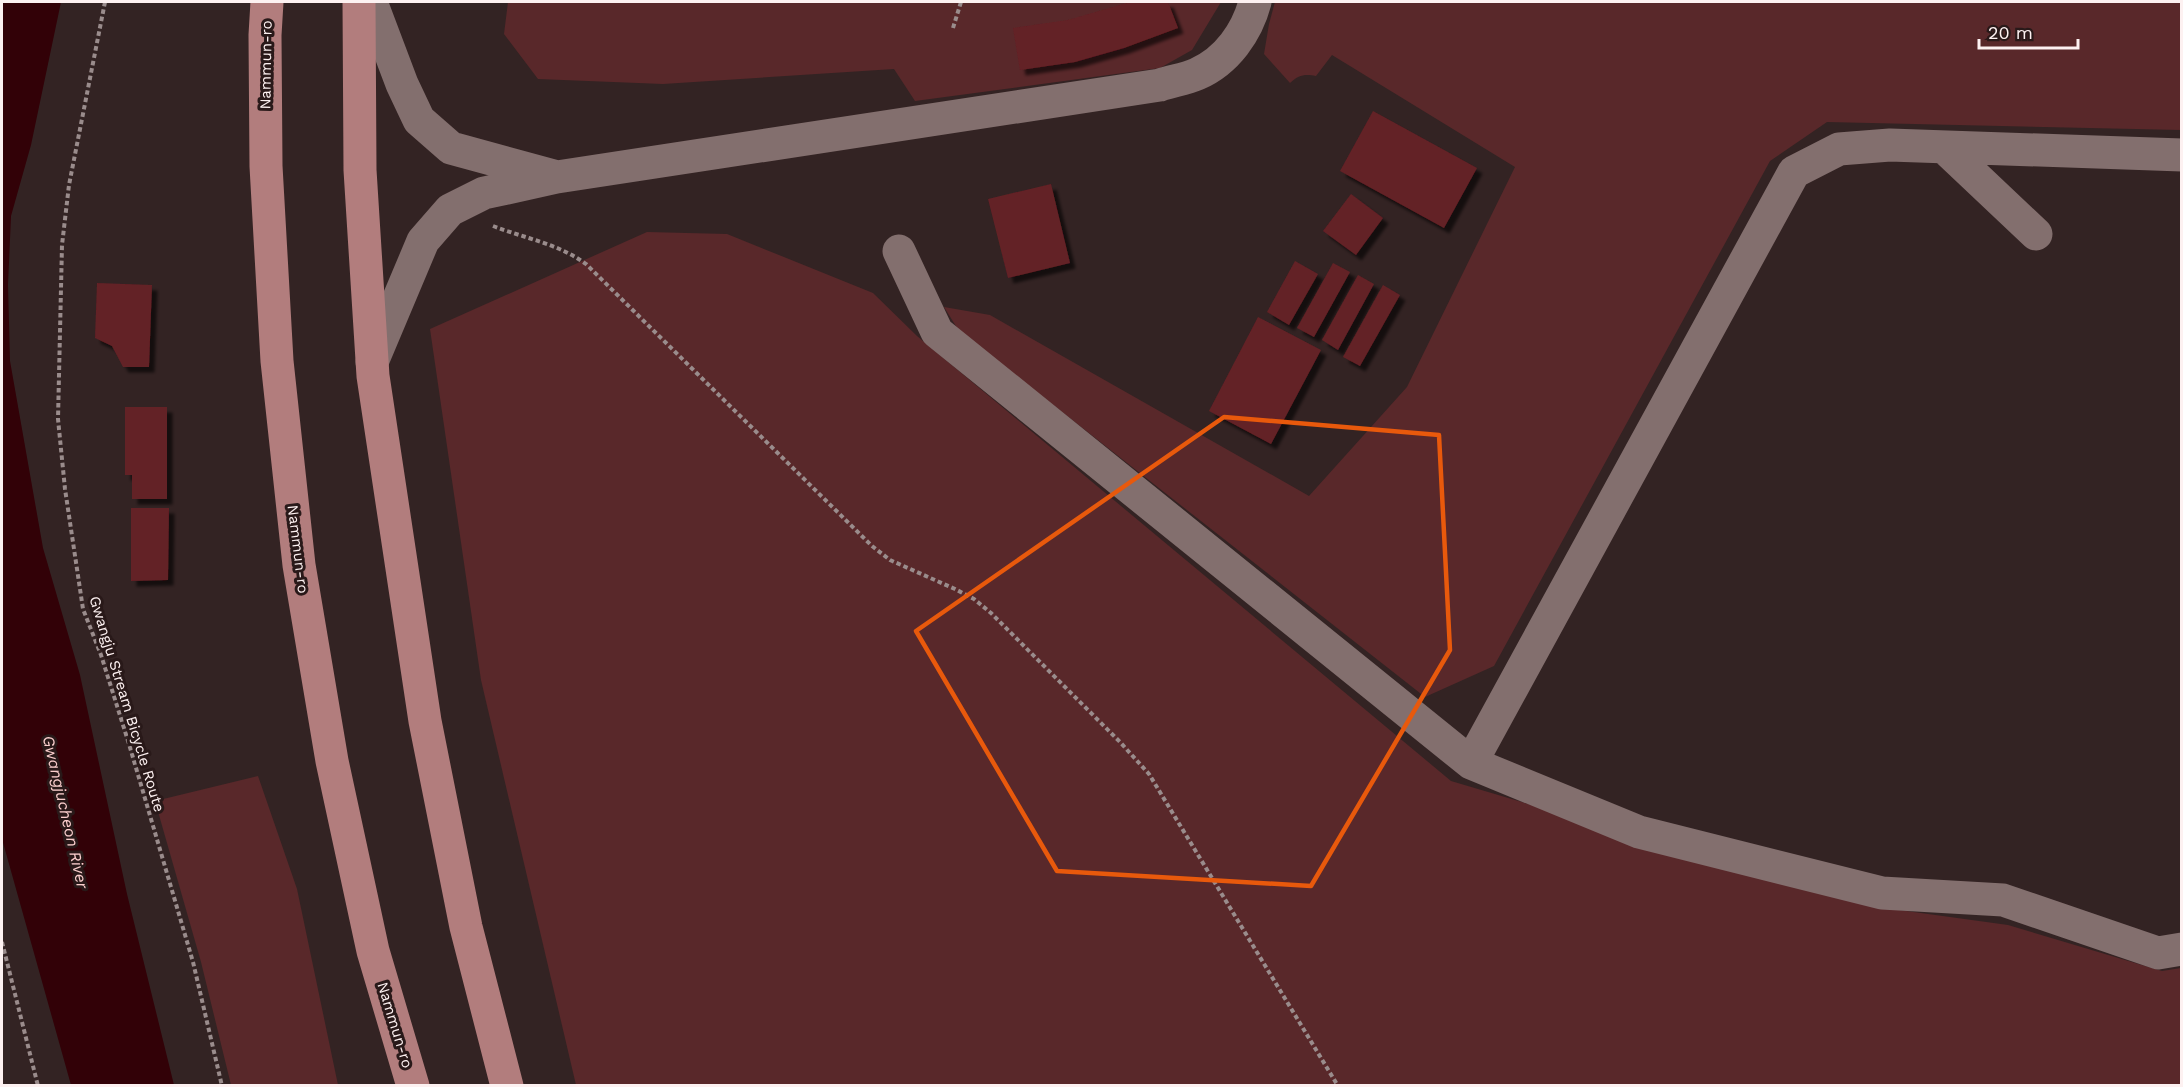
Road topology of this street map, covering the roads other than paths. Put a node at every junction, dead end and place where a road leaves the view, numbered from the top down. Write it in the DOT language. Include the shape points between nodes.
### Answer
graph roads {
  1 [pos="267,2"];
  2 [pos="359,2"];
  3 [pos="371,2"];
  4 [pos="1256,2"];
  5 [pos="1946,148"];
  6 [pos="2181,155"];
  7 [pos="557,177"];
  8 [pos="2036,234"];
  9 [pos="899,251"];
  10 [pos="372,362"];
  11 [pos="1471,763"];
  12 [pos="2181,949"];
  13 [pos="413,1086"];
  14 [pos="507,1086"];
  1 -- 13 [label="main road, Nammun-ro" via="266,166 277,361 299,565 332,762 373,951"];
  2 -- 10 [label="main road" via="360,170"];
  3 -- 7 [label="street" via="420,120 451,148"];
  4 -- 7 [label="street" via="1238,41 1224,56 1198,74 1160,85"];
  5 -- 6 [label="street"];
  5 -- 8 [label="street"];
  5 -- 11 [label="street" via="1890,145 1839,149 1794,172"];
  7 -- 10 [label="street" via="484,193 450,210 423,241"];
  9 -- 11 [label="street" via="937,332"];
  10 -- 14 [label="main road" via="425,721 466,927"];
  11 -- 12 [label="street" via="1639,831 1882,893 2003,900 2158,952"];
}
